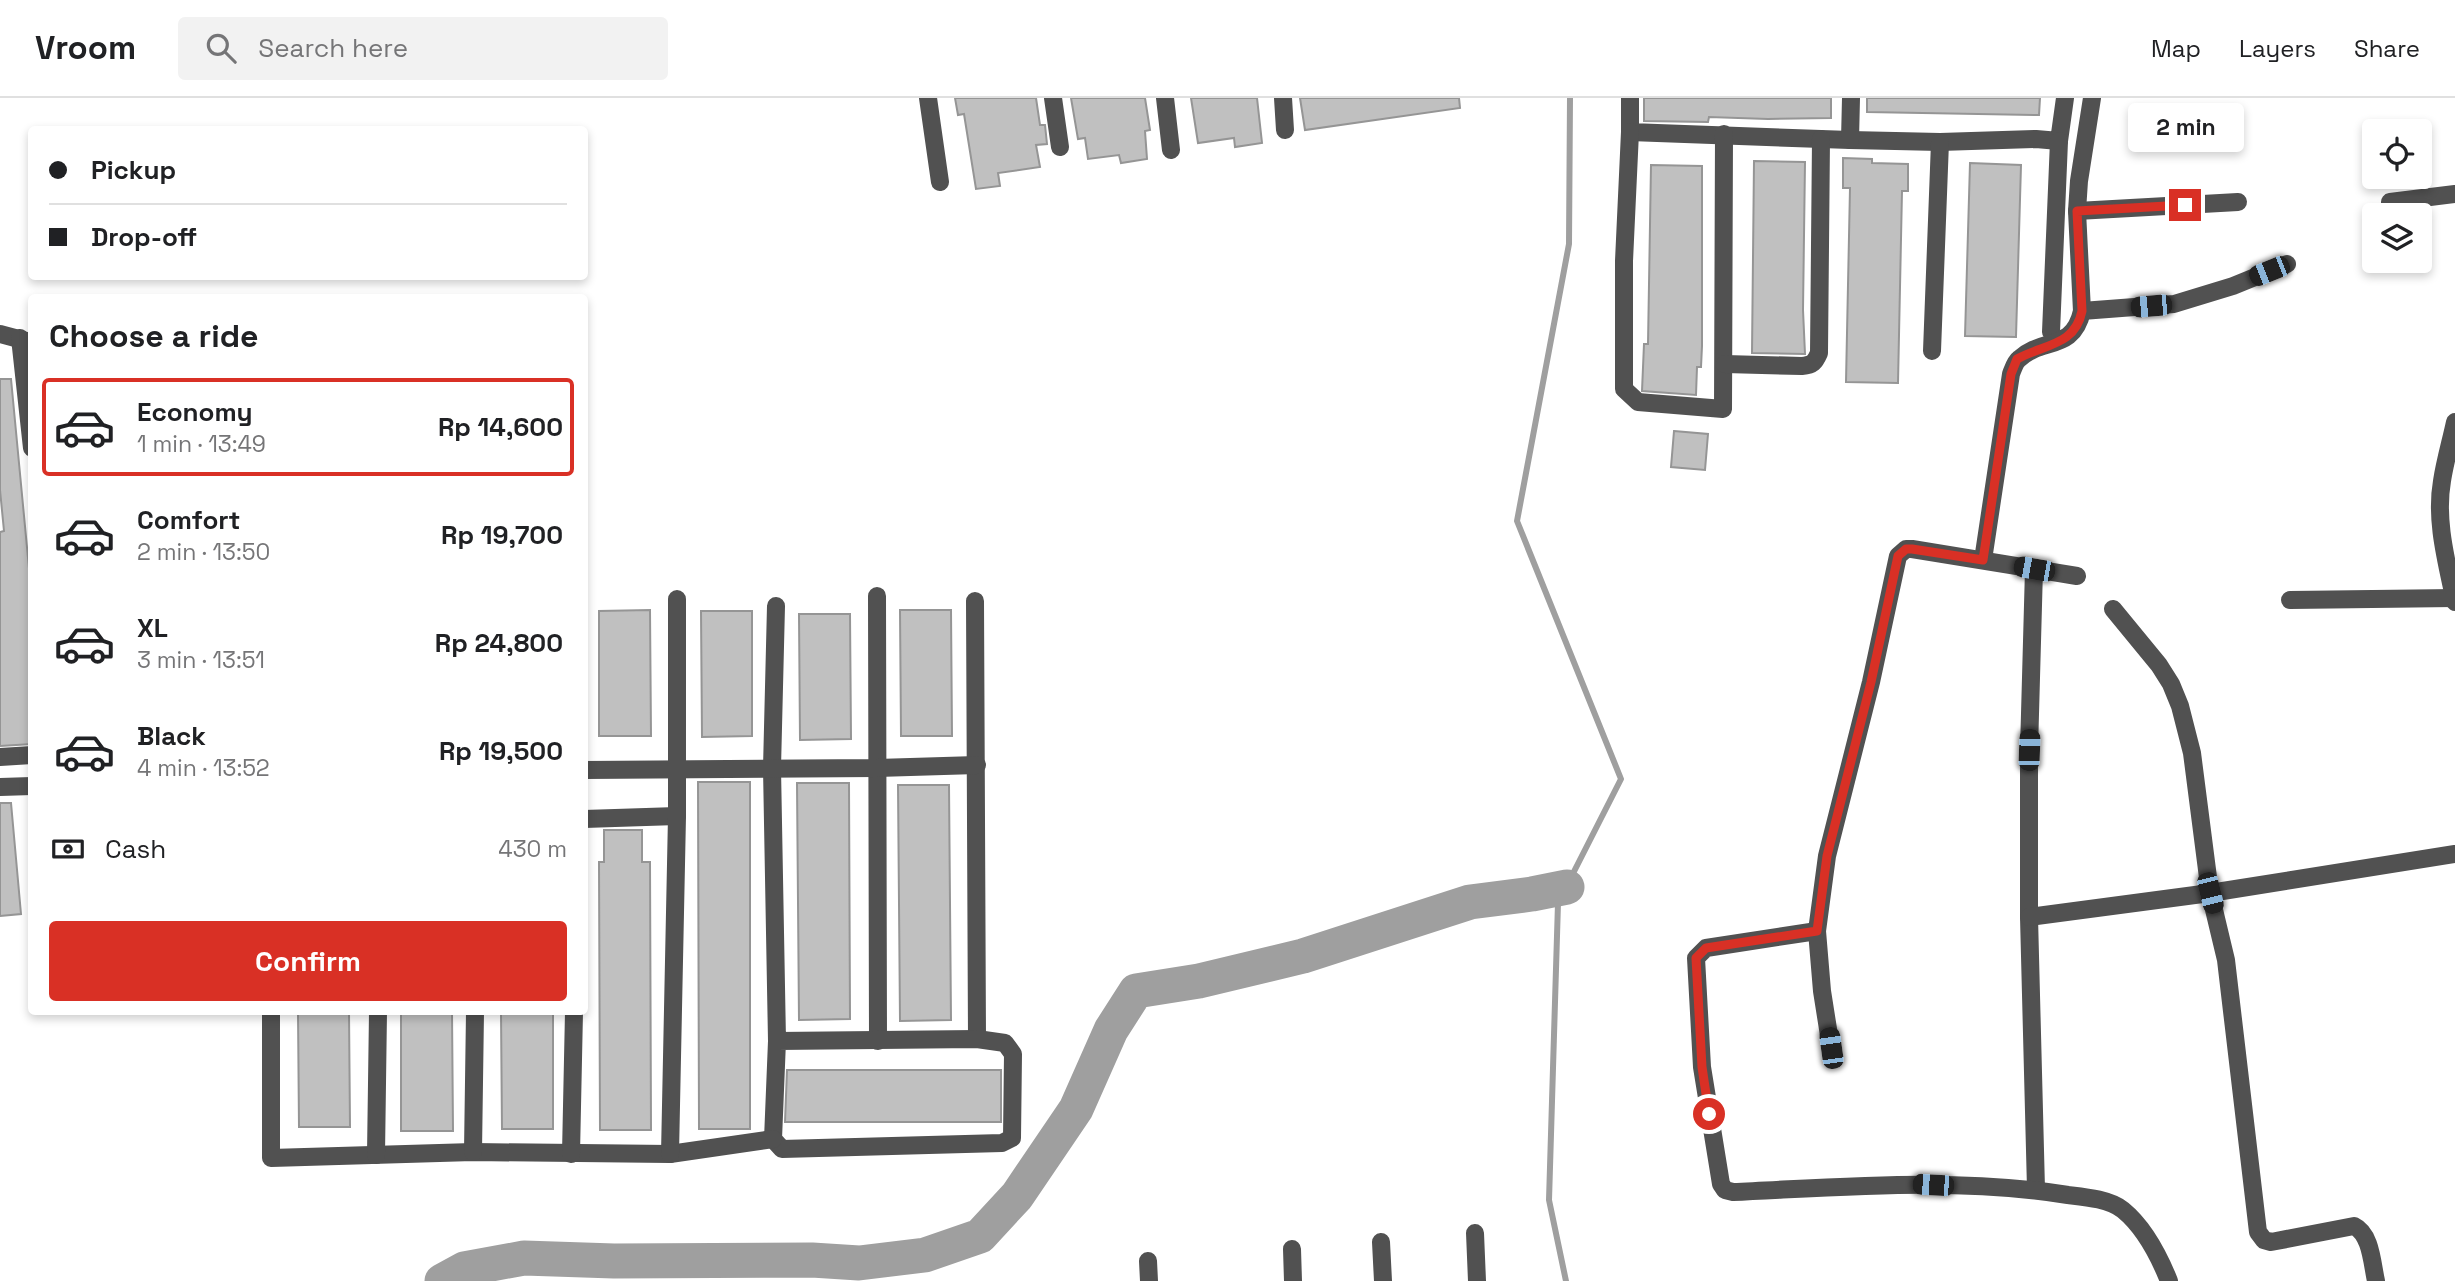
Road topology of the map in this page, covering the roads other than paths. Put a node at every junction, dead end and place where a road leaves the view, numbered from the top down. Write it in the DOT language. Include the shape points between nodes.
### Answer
graph roads {
  1 [pos="928,98"];
  2 [pos="1053,98"];
  3 [pos="1165,98"];
  4 [pos="1283,98"];
  5 [pos="1630,98"];
  6 [pos="1851,98"];
  7 [pos="2065,98"];
  8 [pos="2092,98"];
  9 [pos="1285,130"];
  10 [pos="1630,132"];
  11 [pos="1724,134"];
  12 [pos="1821,139"];
  13 [pos="1850,140"];
  14 [pos="2059,141"];
  15 [pos="1940,142"];
  16 [pos="1060,147"];
  17 [pos="1171,150"];
  18 [pos="940,182"];
  19 [pos="2455,194"];
  20 [pos="2238,202"];
  21 [pos="2389,202"];
  22 [pos="2077,211"];
  23 [pos="2287,264"];
  24 [pos="2082,311"];
  25 [pos="2051,332"];
  26 [pos="0,334"];
  27 [pos="26,340"];
  28 [pos="1932,351"];
  29 [pos="1725,364"];
  30 [pos="28,376"];
  31 [pos="2455,422"];
  32 [pos="2450,472"];
  33 [pos="1983,560"];
  34 [pos="2034,569"];
  35 [pos="2077,576"];
  36 [pos="2453,578"];
  37 [pos="877,596"];
  38 [pos="677,599"];
  39 [pos="2455,599"];
  40 [pos="2290,600"];
  41 [pos="975,601"];
  42 [pos="776,606"];
  43 [pos="2113,609"];
  44 [pos="28,755"];
  45 [pos="0,757"];
  46 [pos="977,765"];
  47 [pos="678,768"];
  48 [pos="772,768"];
  49 [pos="877,768"];
  50 [pos="588,770"];
  51 [pos="28,786"];
  52 [pos="0,787"];
  53 [pos="677,816"];
  54 [pos="588,819"];
  55 [pos="2455,854"];
  56 [pos="2210,893"];
  57 [pos="2029,917"];
  58 [pos="1817,931"];
  59 [pos="271,1015"];
  60 [pos="378,1015"];
  61 [pos="475,1015"];
  62 [pos="574,1015"];
  63 [pos="977,1039"];
  64 [pos="777,1041"];
  65 [pos="878,1041"];
  66 [pos="1831,1048"];
  67 [pos="773,1139"];
  68 [pos="474,1152"];
  69 [pos="571,1154"];
  70 [pos="670,1154"];
  71 [pos="376,1155"];
  72 [pos="2036,1189"];
  73 [pos="1475,1233"];
  74 [pos="1381,1242"];
  75 [pos="1292,1249"];
  76 [pos="1148,1261"];
  77 [pos="1149,1281"];
  78 [pos="1293,1281"];
  79 [pos="1383,1281"];
  80 [pos="1478,1281"];
  81 [pos="2169,1281"];
  82 [pos="2376,1281"];
  1 -- 18 [label="street"];
  2 -- 16 [label="street"];
  3 -- 17 [label="street"];
  4 -- 9 [label="street"];
  5 -- 10 [label="street"];
  6 -- 13 [label="street"];
  7 -- 14 [label="street"];
  8 -- 22 [label="street"];
  10 -- 11 [label="street"];
  10 -- 29 [label="street" via="1624,389 1639,402 1723,409"];
  11 -- 12 [label="street"];
  11 -- 29 [label="street"];
  12 -- 13 [label="street"];
  12 -- 29 [label="street" via="1819,352 1814,364"];
  13 -- 15 [label="street"];
  14 -- 15 [label="street"];
  14 -- 25 [label="street"];
  15 -- 28 [label="street"];
  19 -- 21 [label="street"];
  20 -- 22 [label="street"];
  22 -- 24 [label="street"];
  23 -- 24 [label="street" via="2174,304"];
  24 -- 33 [label="street" via="2073,334 2017,359 2011,374"];
  26 -- 27 [label="street"];
  27 -- 30 [label="street"];
  31 -- 32 [label="street"];
  32 -- 36 [label="street" via="2440,514"];
  33 -- 34 [label="street"];
  33 -- 58 [label="street" via="1912,549 1898,556 1827,856"];
  34 -- 35 [label="street"];
  34 -- 57 [label="street"];
  36 -- 39 [label="street"];
  37 -- 49 [label="street"];
  38 -- 47 [label="street"];
  39 -- 40 [label="street"];
  41 -- 46 [label="street"];
  42 -- 48 [label="street"];
  43 -- 56 [label="street" via="2160,665 2180,706 2192,753"];
  44 -- 45 [label="street"];
  46 -- 49 [label="street"];
  46 -- 63 [label="street"];
  47 -- 48 [label="street"];
  47 -- 50 [label="street"];
  47 -- 53 [label="street"];
  48 -- 49 [label="street"];
  48 -- 64 [label="street"];
  49 -- 65 [label="street"];
  51 -- 52 [label="street"];
  53 -- 54 [label="street"];
  53 -- 70 [label="street"];
  55 -- 56 [label="street"];
  56 -- 57 [label="street"];
  56 -- 82 [label="street" via="2226,960 2260,1238 2271,1242 2357,1227 2365,1237"];
  57 -- 72 [label="street"];
  58 -- 66 [label="street"];
  58 -- 72 [label="street" via="1706,948 1696,958 1702,1067 1725,1190 1907,1184"];
  59 -- 71 [label="street" via="271,1158"];
  60 -- 71 [label="street"];
  61 -- 68 [label="street"];
  62 -- 69 [label="street"];
  63 -- 65 [label="street"];
  63 -- 67 [label="street" via="1005,1043 1013,1055 1013,1133 1008,1142 782,1149"];
  64 -- 65 [label="street"];
  64 -- 67 [label="street"];
  67 -- 70 [label="street"];
  68 -- 69 [label="street"];
  68 -- 71 [label="street"];
  69 -- 70 [label="street"];
  72 -- 81 [label="street" via="2122,1209 2144,1232"];
  73 -- 80 [label="street"];
  74 -- 79 [label="street"];
  75 -- 78 [label="street"];
  76 -- 77 [label="street"];
}
